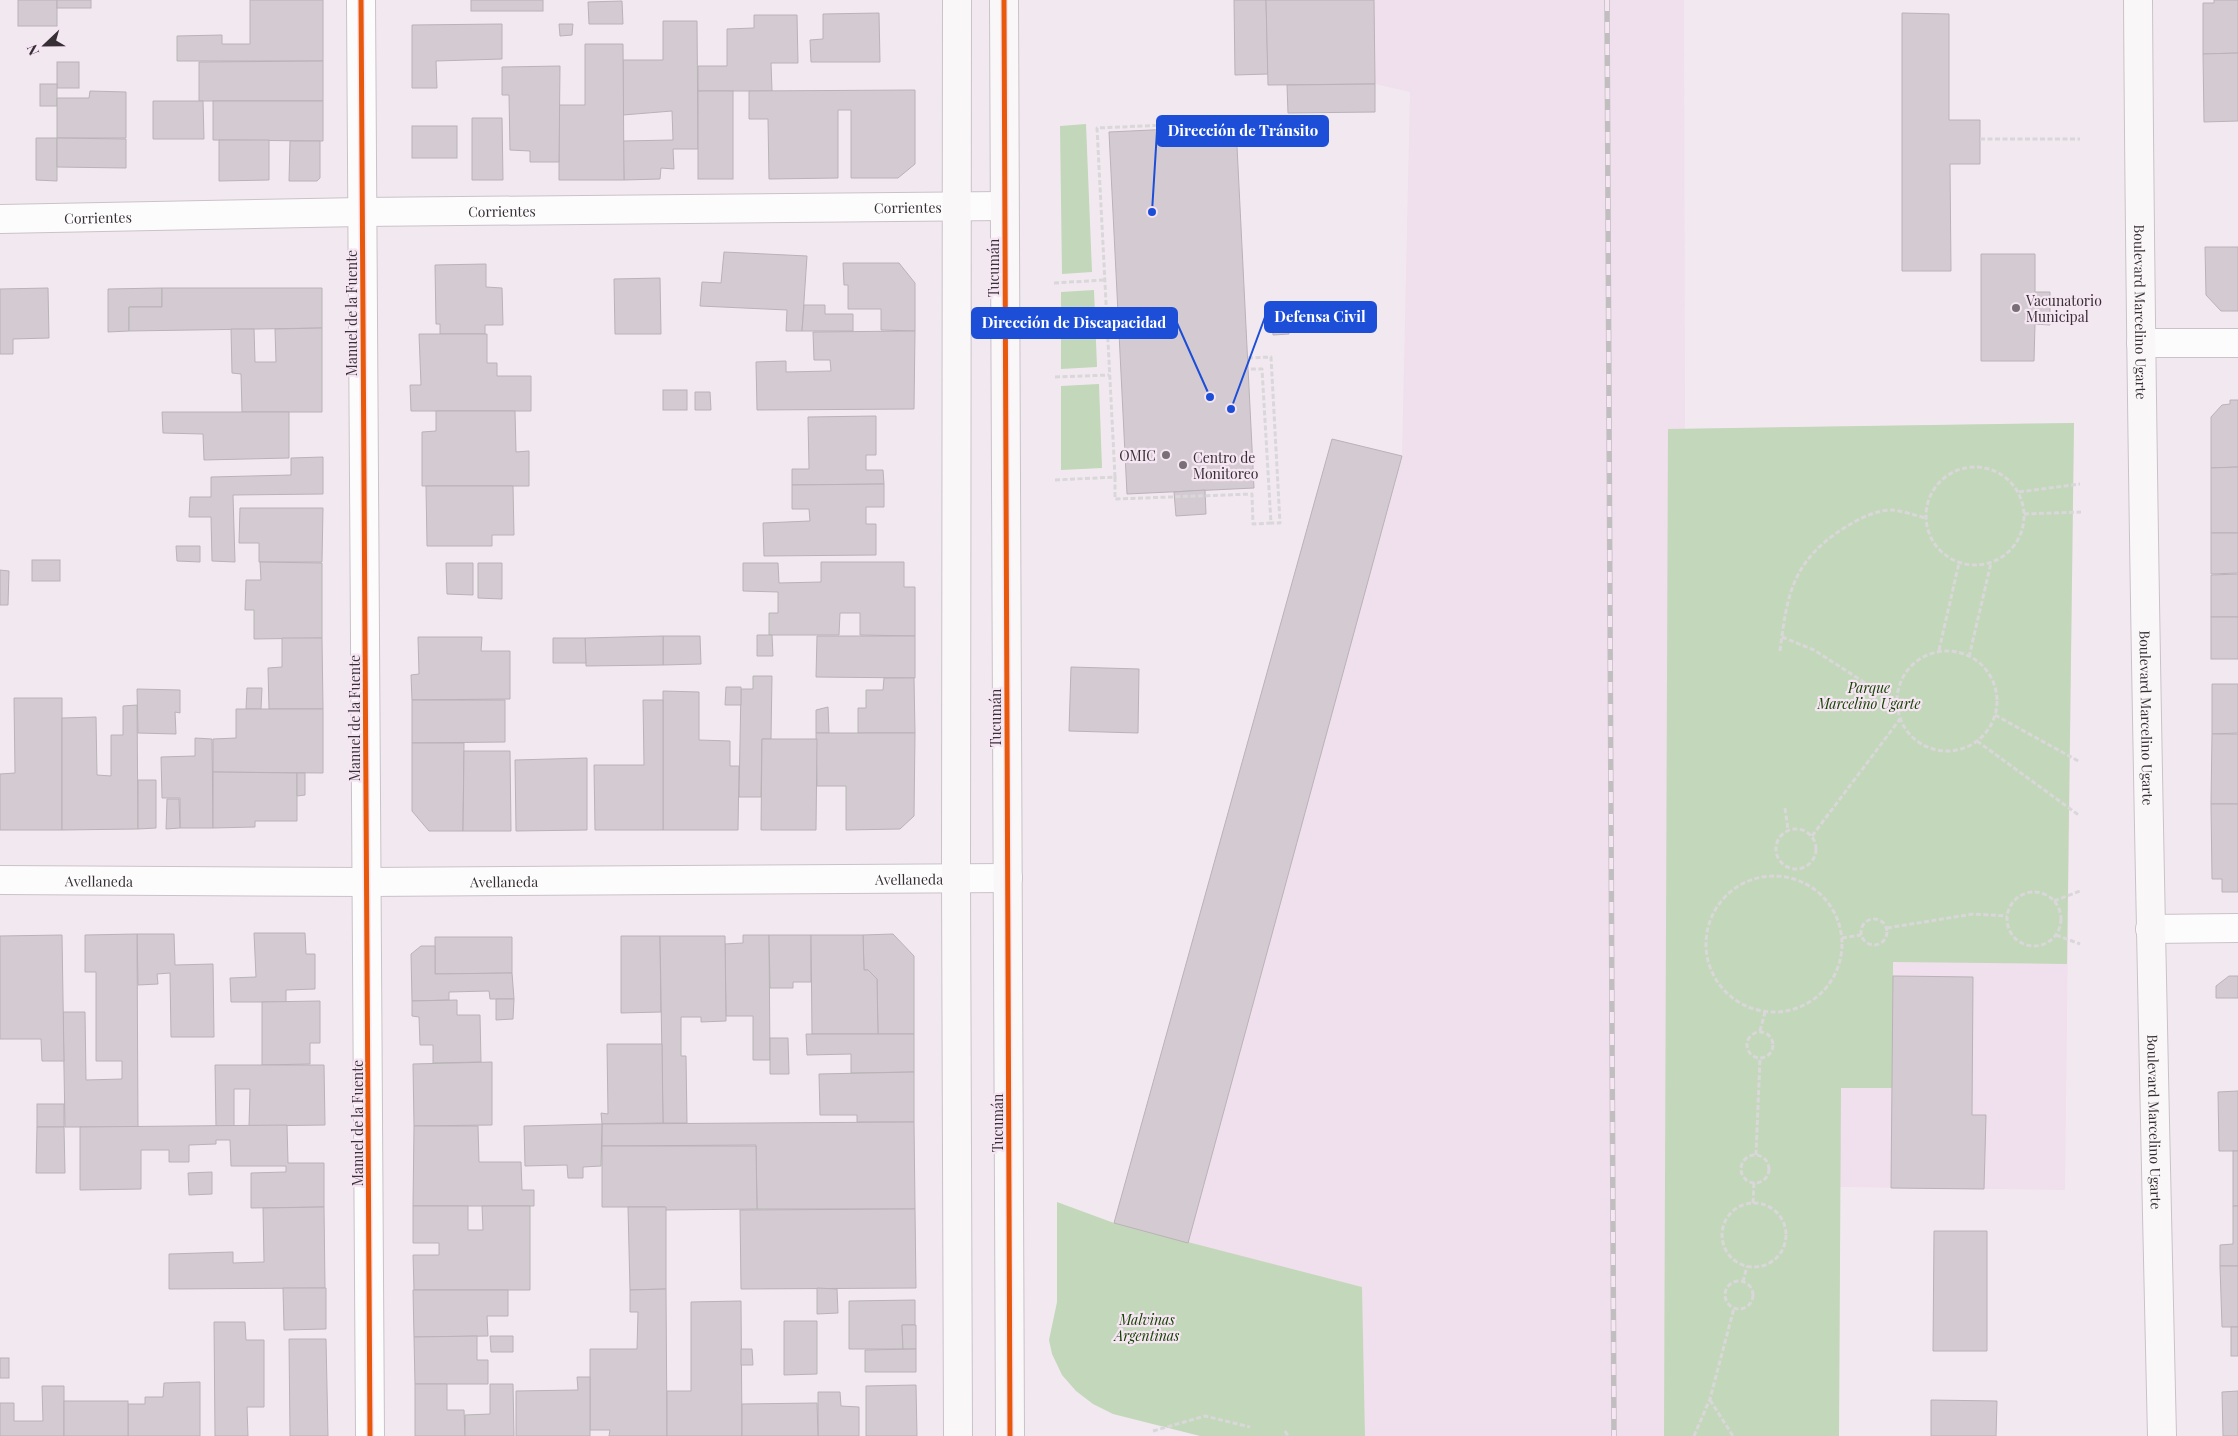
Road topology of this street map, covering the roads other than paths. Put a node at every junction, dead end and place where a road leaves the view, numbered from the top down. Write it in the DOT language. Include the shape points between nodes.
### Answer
graph roads {
  1 [pos="361,0"];
  2 [pos="957,0"];
  3 [pos="1004,0"];
  4 [pos="2138,0"];
  5 [pos="958,205"];
  6 [pos="1004,206"];
  7 [pos="362,212"];
  8 [pos="0,219"];
  9 [pos="2141,343"];
  10 [pos="2238,343"];
  11 [pos="1008,878"];
  12 [pos="956,879"];
  13 [pos="0,880"];
  14 [pos="367,882"];
  15 [pos="2238,928"];
  16 [pos="2150,929"];
  17 [pos="370,1436"];
  18 [pos="958,1436"];
  19 [pos="1010,1436"];
  20 [pos="2162,1436"];
  1 -- 7 [label="street, Manuel de la Fuente"];
  2 -- 5 [label="street"];
  3 -- 6 [label="street, Tucumán"];
  4 -- 9 [label="street, Boulevard Marcelino Ugarte"];
  5 -- 6 [label="street, Corrientes"];
  5 -- 7 [label="street, Corrientes"];
  5 -- 12 [label="street"];
  6 -- 11 [label="street, Tucumán"];
  7 -- 8 [label="street, Corrientes"];
  7 -- 14 [label="street, Manuel de la Fuente"];
  9 -- 10 [label="street"];
  9 -- 16 [label="street, Boulevard Marcelino Ugarte"];
  11 -- 12 [label="street, Avellaneda"];
  11 -- 19 [label="street, Tucumán"];
  12 -- 14 [label="street, Avellaneda"];
  12 -- 18 [label="street"];
  13 -- 14 [label="street, Avellaneda"];
  14 -- 17 [label="street, Manuel de la Fuente"];
  15 -- 16 [label="street"];
  16 -- 20 [label="street, Boulevard Marcelino Ugarte"];
}
